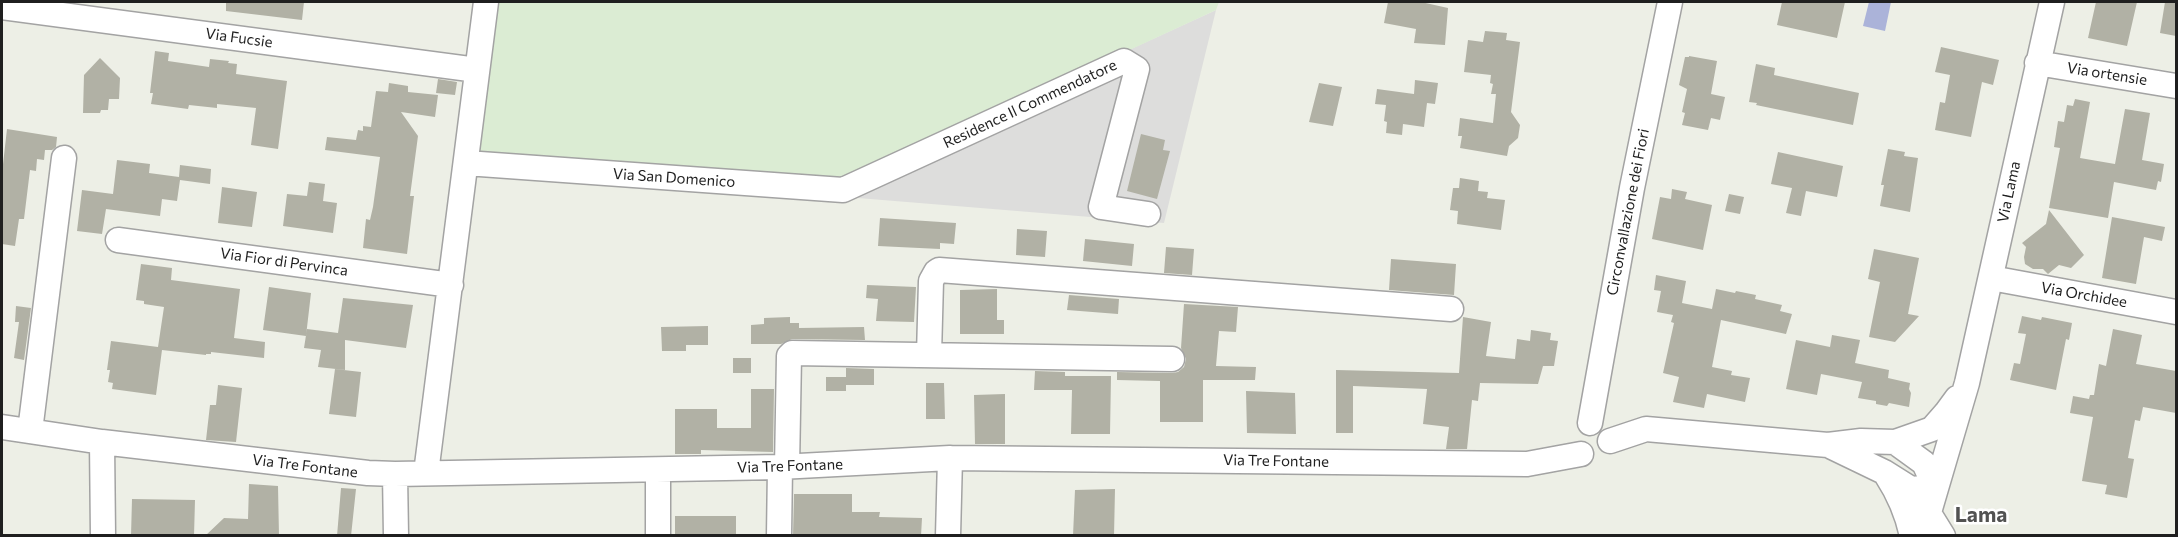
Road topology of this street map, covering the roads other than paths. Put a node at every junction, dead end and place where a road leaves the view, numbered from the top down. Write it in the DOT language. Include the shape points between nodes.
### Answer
graph roads {
  1 [pos="486,2"];
  2 [pos="1670,2"];
  3 [pos="2052,2"];
  4 [pos="2,7"];
  5 [pos="2037,63"];
  6 [pos="477,70"];
  7 [pos="2176,86"];
  8 [pos="64,158"];
  9 [pos="466,163"];
  10 [pos="879,173"];
  11 [pos="1149,214"];
  12 [pos="118,240"];
  13 [pos="1991,278"];
  14 [pos="451,285"];
  15 [pos="1451,309"];
  16 [pos="2176,312"];
  17 [pos="929,355"];
  18 [pos="1172,359"];
  19 [pos="1967,383"];
  20 [pos="1590,423"];
  21 [pos="2,428"];
  22 [pos="30,431"];
  23 [pos="1610,441"];
  24 [pos="102,442"];
  25 [pos="1895,442"];
  26 [pos="1828,445"];
  27 [pos="1581,454"];
  28 [pos="950,458"];
  29 [pos="784,467"];
  30 [pos="658,470"];
  31 [pos="1884,472"];
  32 [pos="426,473"];
  33 [pos="395,474"];
  34 [pos="1925,495"];
  35 [pos="103,536"];
  36 [pos="396,536"];
  37 [pos="658,536"];
  38 [pos="779,536"];
  39 [pos="948,536"];
  40 [pos="1911,536"];
  41 [pos="1922,536"];
  42 [pos="1943,536"];
  1 -- 6 [label="street"];
  2 -- 20 [label="street, Circonvallazione dei Fiori"];
  3 -- 5 [label="street, Via Lama"];
  4 -- 6 [label="street, Via Fucsie"];
  5 -- 7 [label="street, Via ortensie"];
  5 -- 13 [label="street, Via Lama"];
  6 -- 9 [label="street"];
  8 -- 22 [label="street"];
  9 -- 10 [label="street, Via San Domenico" via="843,190"];
  9 -- 14 [label="street"];
  10 -- 11 [label="street, Residence Il Commendatore" via="1124,62 1137,69 1101,207"];
  12 -- 14 [label="street, Via Fior di Pervinca"];
  13 -- 16 [label="street, Via Orchidee"];
  13 -- 19 [label="street, Via Lama"];
  14 -- 32 [label="street"];
  15 -- 17 [label="street" via="939,270 931,281"];
  17 -- 18 [label="street"];
  17 -- 29 [label="street" via="792,353"];
  19 -- 25 [label="street" via="1932,429"];
  19 -- 34 [label="street, Via Lama"];
  20 -- 23 [label="street" via="1605,429"];
  20 -- 27 [label="street" via="1576,435"];
  21 -- 22 [label="street, Via Tre Fontane"];
  22 -- 24 [label="street, Via Tre Fontane"];
  23 -- 26 [label="street" via="1646,429"];
  23 -- 27 [label="street" via="1598,457"];
  24 -- 33 [label="street, Via Tre Fontane"];
  24 -- 35 [label="street"];
  25 -- 26 [label="street"];
  25 -- 34 [label="street" via="1924,463"];
  26 -- 31 [label="street"];
  27 -- 28 [label="street, Via Tre Fontane" via="1527,464"];
  28 -- 29 [label="street, Via Tre Fontane"];
  28 -- 39 [label="street"];
  29 -- 30 [label="street, Via Tre Fontane"];
  29 -- 38 [label="street"];
  30 -- 32 [label="street, Via Tre Fontane"];
  30 -- 37 [label="street"];
  31 -- 34 [label="street"];
  31 -- 40 [label="street" via="1900,496"];
  32 -- 33 [label="street, Via Tre Fontane"];
  33 -- 36 [label="street"];
  34 -- 41 [label="street, Via Lama"];
  34 -- 42 [label="street"];
}
